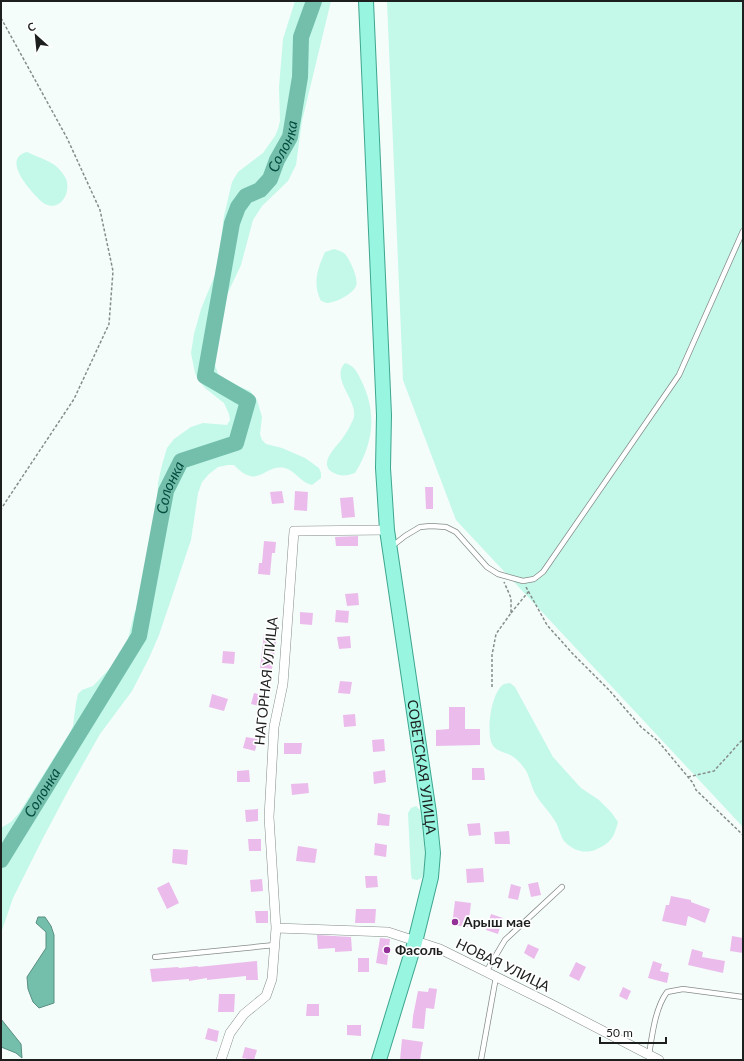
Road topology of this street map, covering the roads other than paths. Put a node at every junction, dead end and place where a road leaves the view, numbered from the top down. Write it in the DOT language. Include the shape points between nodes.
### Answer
graph roads {
  1 [pos="366,1"];
  2 [pos="743,231"];
  3 [pos="387,530"];
  4 [pos="390,548"];
  5 [pos="562,887"];
  6 [pos="276,928"];
  7 [pos="415,942"];
  8 [pos="274,945"];
  9 [pos="155,957"];
  10 [pos="486,972"];
  11 [pos="496,977"];
  12 [pos="743,997"];
  13 [pos="649,1055"];
  14 [pos="221,1060"];
  15 [pos="379,1060"];
  16 [pos="481,1060"];
  17 [pos="659,1060"];
  1 -- 3 [label="main road, СОВЕТСКАЯ УЛИЦА"];
  2 -- 4 [label="lane" via="679,375 543,572 534,579 523,581 498,574 487,567 456,532 446,527 420,527"];
  3 -- 4 [label="main road, СОВЕТСКАЯ УЛИЦА"];
  3 -- 6 [label="street, НАГОРНАЯ УЛИЦА" via="294,531 283,684 274,727 269,817"];
  4 -- 7 [label="main road, СОВЕТСКАЯ УЛИЦА" via="433,853 431,877"];
  5 -- 10 [label="lane" via="505,940"];
  6 -- 7 [label="street, НОВАЯ УЛИЦА" via="388,932"];
  6 -- 8 [label="street"];
  7 -- 10 [label="street, НОВАЯ УЛИЦА" via="440,949"];
  7 -- 15 [label="main road, СОВЕТСКАЯ УЛИЦА"];
  8 -- 9 [label="lane"];
  8 -- 14 [label="street" via="272,979 266,996 244,1014 230,1033"];
  10 -- 11 [label="street, НОВАЯ УЛИЦА"];
  11 -- 13 [label="street, НОВАЯ УЛИЦА"];
  11 -- 16 [label="lane"];
  12 -- 13 [label="lane" via="683,989 667,992 654,1024"];
  13 -- 17 [label="street, НОВАЯ УЛИЦА"];
}
